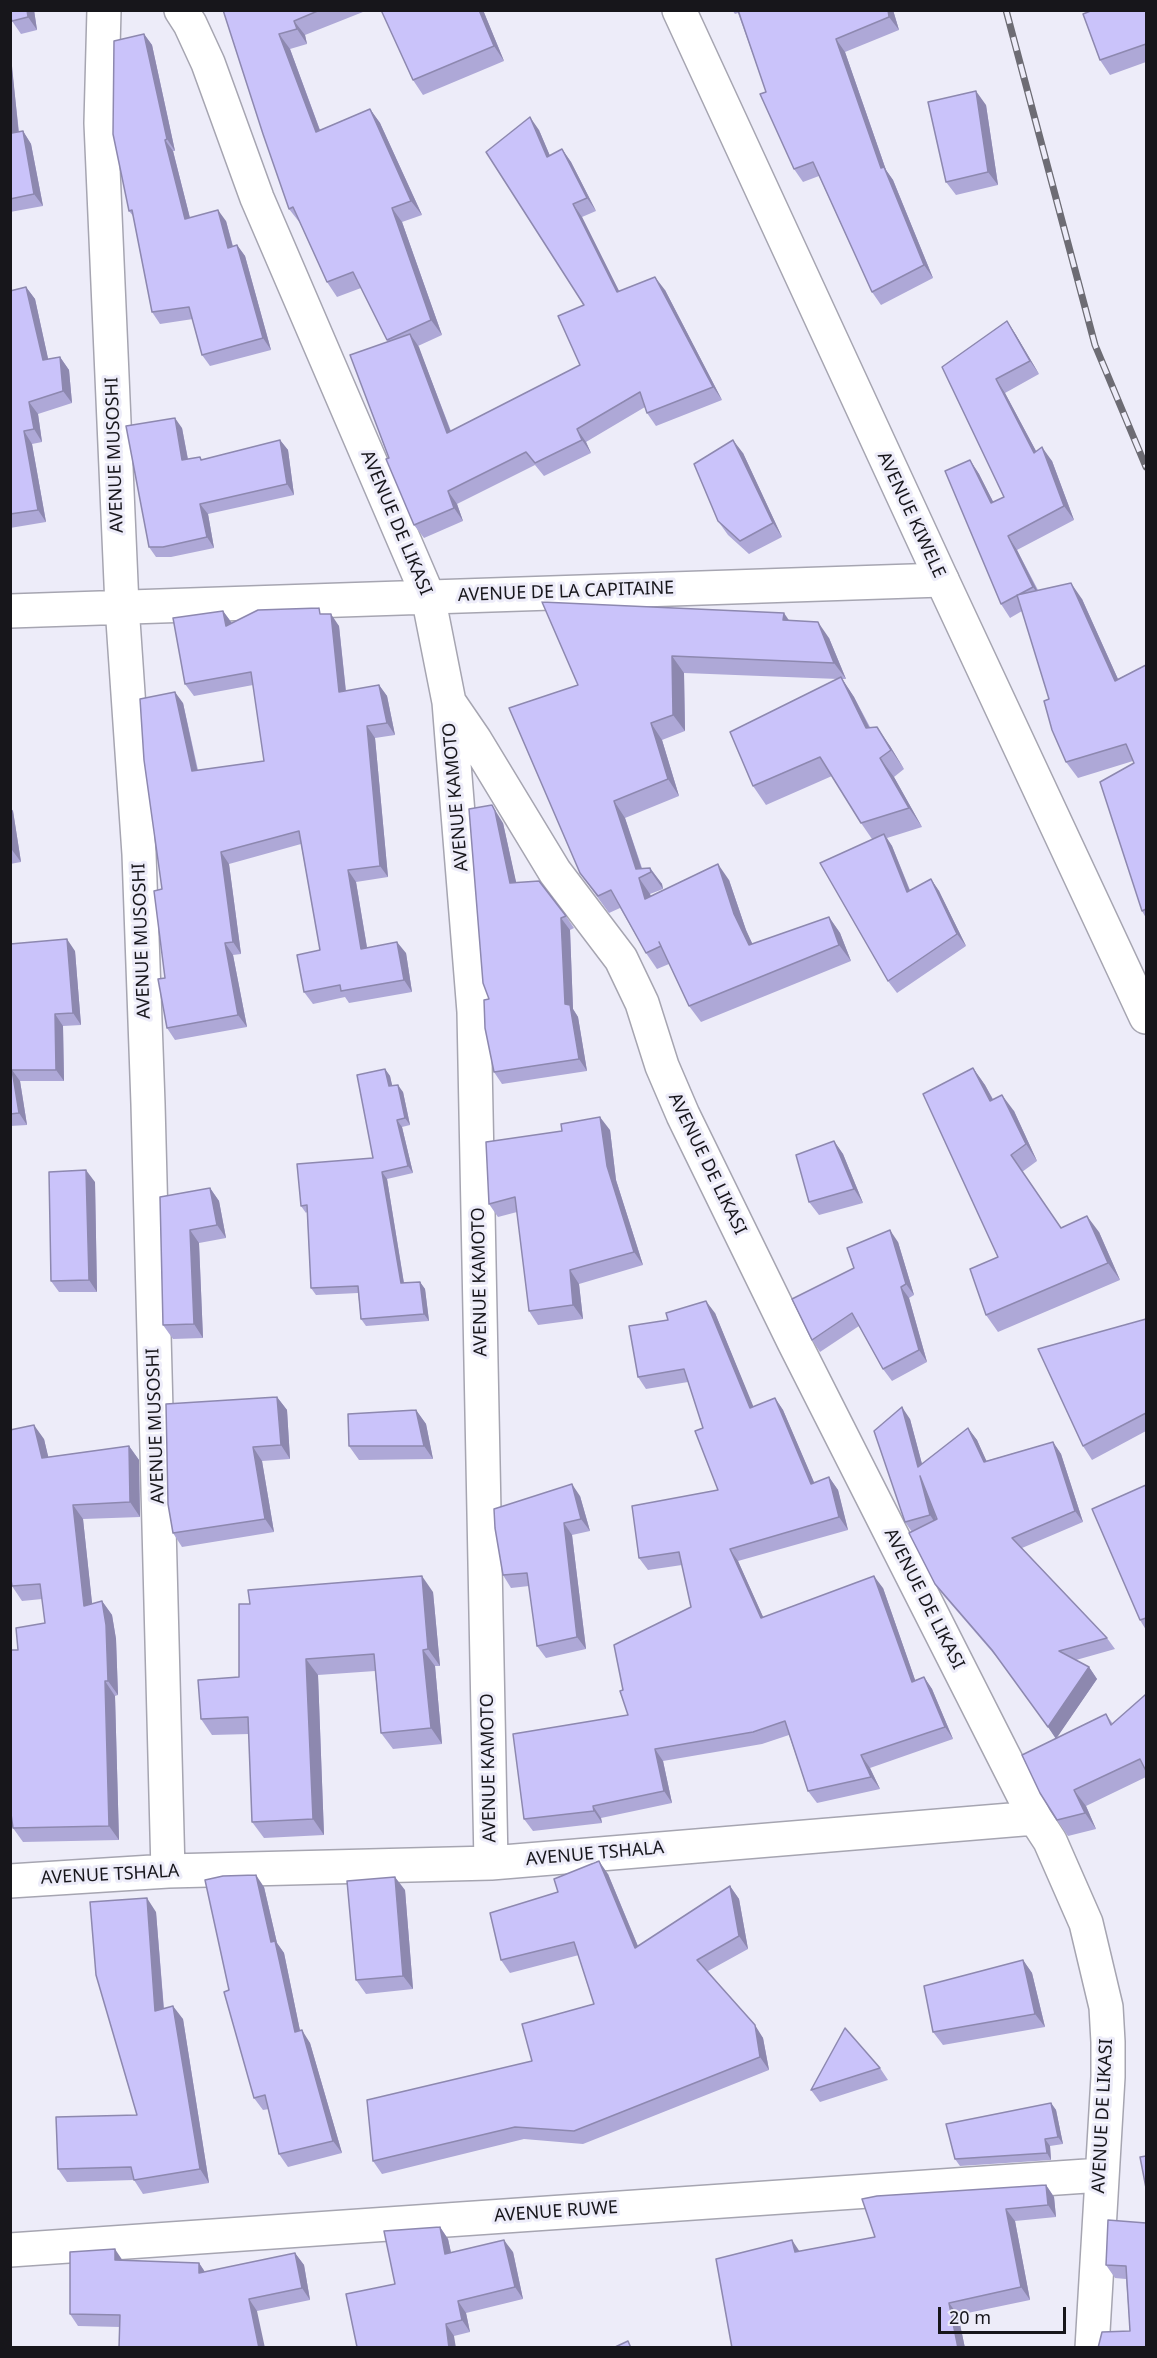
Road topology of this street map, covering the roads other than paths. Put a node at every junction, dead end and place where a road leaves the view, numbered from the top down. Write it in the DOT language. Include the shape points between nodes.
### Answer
graph roads {
  1 [pos="104,10"];
  2 [pos="181,10"];
  3 [pos="679,10"];
  4 [pos="942,580"];
  5 [pos="428,596"];
  6 [pos="122,606"];
  7 [pos="10,611"];
  8 [pos="448,702"];
  9 [pos="1146,1017"];
  10 [pos="1035,1818"];
  11 [pos="491,1863"];
  12 [pos="168,1871"];
  13 [pos="10,1881"];
  14 [pos="1101,2175"];
  15 [pos="10,2250"];
  16 [pos="1092,2348"];
  1 -- 6 [label="street, AVENUE MUSOSHI" via="101,123"];
  2 -- 5 [label="street, AVENUE DE LIKASI" via="208,63 257,198"];
  3 -- 4 [label="street, AVENUE KIWELE"];
  4 -- 5 [label="street, AVENUE DE LA CAPITAINE"];
  4 -- 9 [label="street, AVENUE KIWELE"];
  5 -- 6 [label="street, AVENUE DE LA CAPITAINE"];
  5 -- 8 [label="street, AVENUE DE LIKASI"];
  6 -- 7 [label="street, AVENUE DE LA CAPITAINE"];
  6 -- 12 [label="street, AVENUE MUSOSHI" via="140,878"];
  8 -- 10 [label="street, AVENUE DE LIKASI" via="555,872 621,959 642,1003 662,1066 683,1114"];
  8 -- 11 [label="street, AVENUE KAMOTO" via="474,1012"];
  10 -- 11 [label="street, AVENUE TSHALA"];
  10 -- 14 [label="street, AVENUE DE LIKASI" via="1050,1841 1086,1923 1106,2007 1108,2077"];
  11 -- 12 [label="street, AVENUE TSHALA"];
  12 -- 13 [label="street, AVENUE TSHALA"];
  14 -- 15 [label="street, AVENUE RUWE"];
  14 -- 16 [label="street, AVENUE DE LIKASI"];
}
